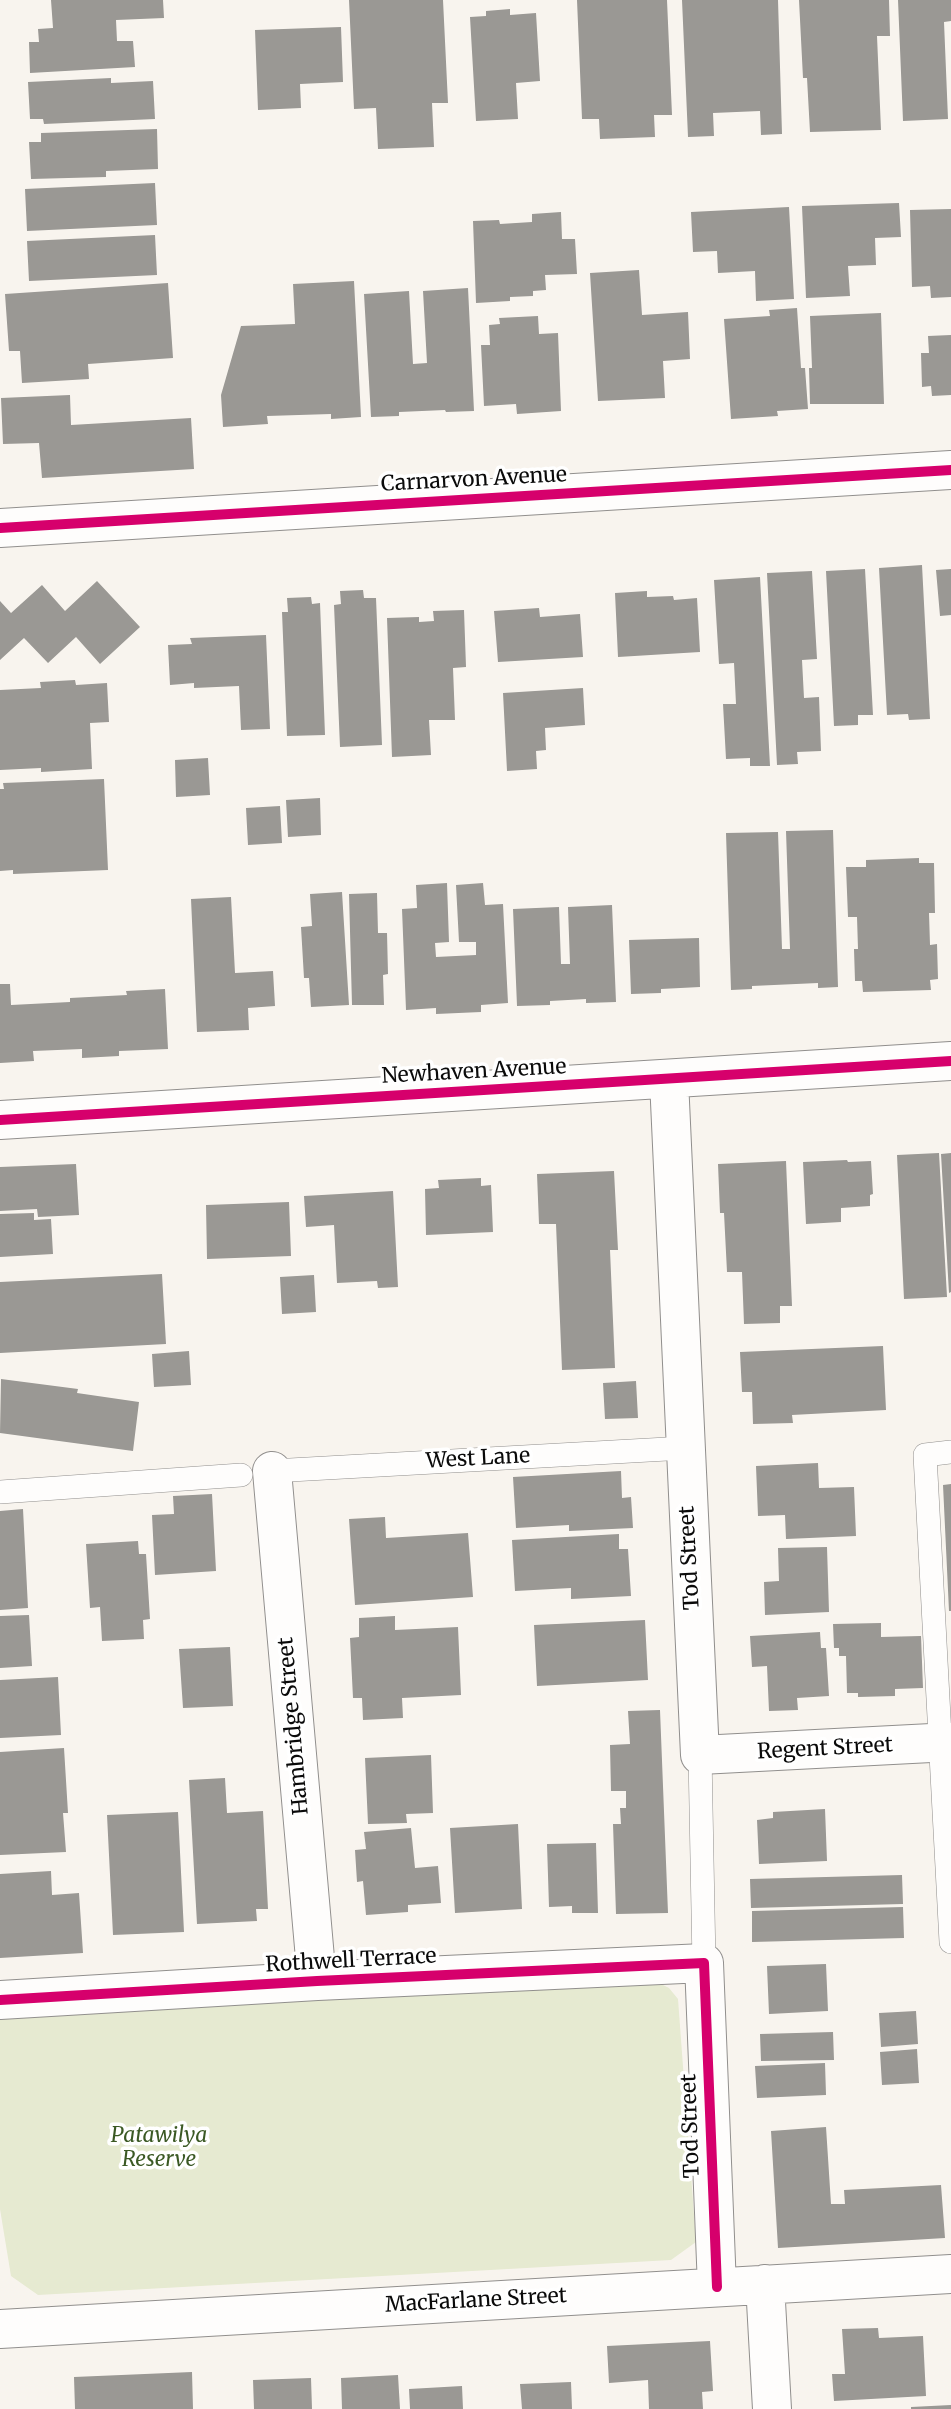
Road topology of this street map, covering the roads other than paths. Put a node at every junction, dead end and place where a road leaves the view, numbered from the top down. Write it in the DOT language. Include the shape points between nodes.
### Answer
graph roads {
  1 [pos="951,470"];
  2 [pos="0,528"];
  3 [pos="951,1061"];
  4 [pos="669,1080"];
  5 [pos="0,1120"];
  6 [pos="685,1448"];
  7 [pos="951,1452"];
  8 [pos="256,1473"];
  9 [pos="0,1492"];
  10 [pos="945,1743"];
  11 [pos="700,1755"];
  12 [pos="951,1942"];
  13 [pos="704,1963"];
  14 [pos="317,1982"];
  15 [pos="0,2000"];
  16 [pos="951,2274"];
  17 [pos="765,2284"];
  18 [pos="717,2287"];
  19 [pos="0,2329"];
  20 [pos="772,2409"];
  1 -- 2 [label="street, Carnarvon Avenue"];
  3 -- 4 [label="street, Newhaven Avenue"];
  4 -- 5 [label="street, Newhaven Avenue"];
  4 -- 6 [label="street, Tod Street"];
  6 -- 8 [label="lane, West Lane"];
  6 -- 11 [label="street, Tod Street"];
  7 -- 10 [label="lane" via="925,1455"];
  8 -- 9 [label="lane, West Lane"];
  8 -- 14 [label="street, Hambridge Street"];
  10 -- 11 [label="street, Regent Street"];
  10 -- 12 [label="lane"];
  11 -- 13 [label="lane, Tod Street"];
  13 -- 14 [label="street, Rothwell Terrace"];
  13 -- 18 [label="street, Tod Street"];
  14 -- 15 [label="street, Rothwell Terrace"];
  16 -- 17 [label="street, MacFarlane Street"];
  17 -- 18 [label="street, MacFarlane Street"];
  17 -- 20 [label="street"];
  18 -- 19 [label="street, MacFarlane Street"];
}
